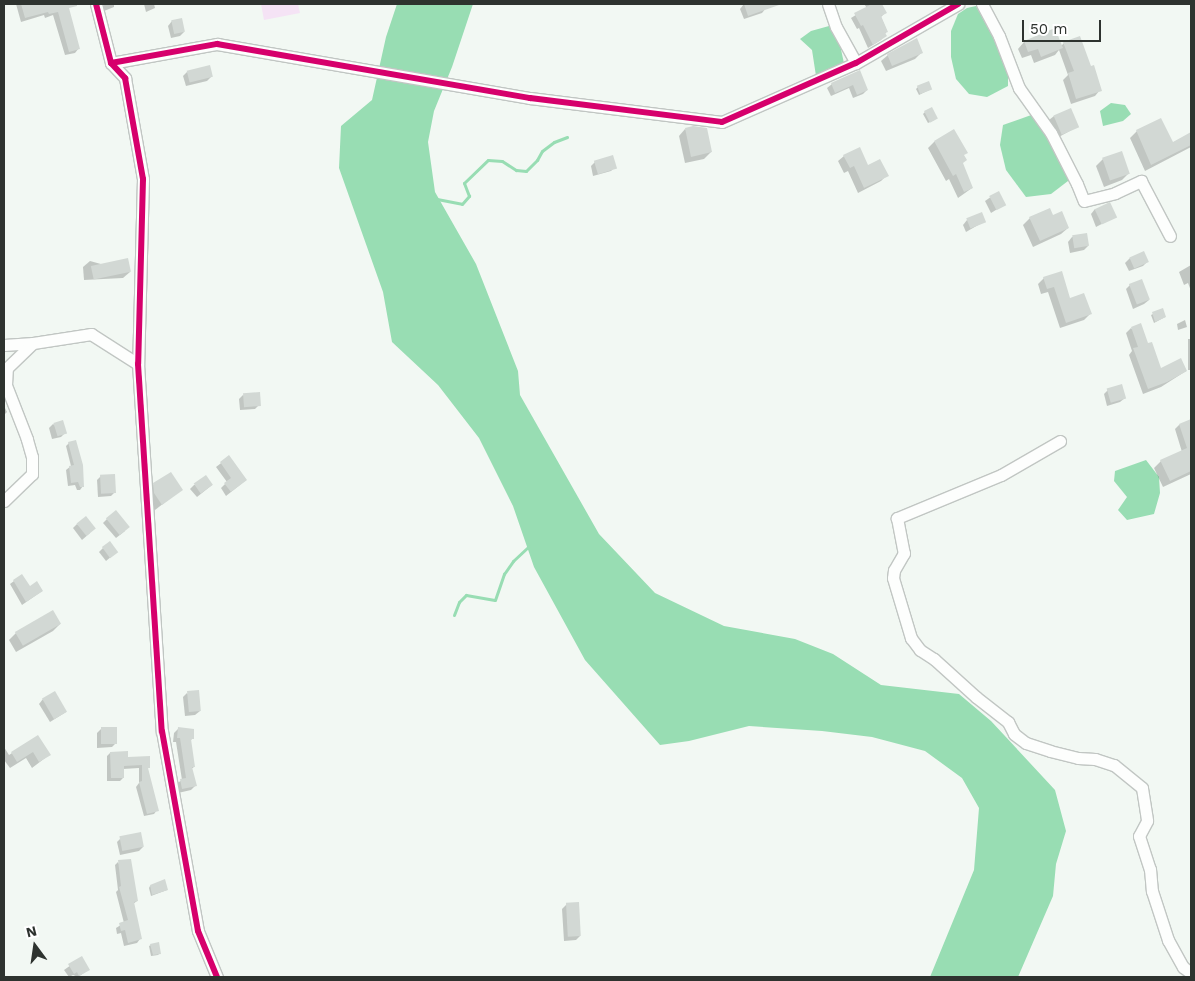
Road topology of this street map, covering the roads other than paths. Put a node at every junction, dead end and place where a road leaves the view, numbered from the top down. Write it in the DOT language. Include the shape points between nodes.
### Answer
graph roads {
  1 [pos="96,4"];
  2 [pos="828,4"];
  3 [pos="958,4"];
  4 [pos="982,4"];
  5 [pos="111,63"];
  6 [pos="856,63"];
  7 [pos="1170,236"];
  8 [pos="33,343"];
  9 [pos="4,345"];
  10 [pos="138,364"];
  11 [pos="1060,441"];
  12 [pos="4,501"];
  13 [pos="1191,973"];
  14 [pos="217,977"];
  1 -- 5 [label="street"];
  2 -- 6 [label="street"];
  3 -- 6 [label="street"];
  4 -- 7 [label="street" via="1020,88 1050,133 1084,201 1141,181"];
  5 -- 6 [label="street" via="217,44 530,98 722,122"];
  5 -- 10 [label="street" via="125,78 143,179"];
  8 -- 9 [label="street"];
  8 -- 10 [label="street" via="91,334"];
  8 -- 12 [label="street" via="7,368 6,385 32,457 32,474"];
  10 -- 14 [label="street" via="162,731 198,931"];
  11 -- 13 [label="street" via="1001,475 898,518 904,553 893,578 910,638 920,650 1008,722 1014,734 1050,751 1114,765 1142,788 1147,821 1139,836 1150,869 1152,891 1168,940 1183,967"];
}
